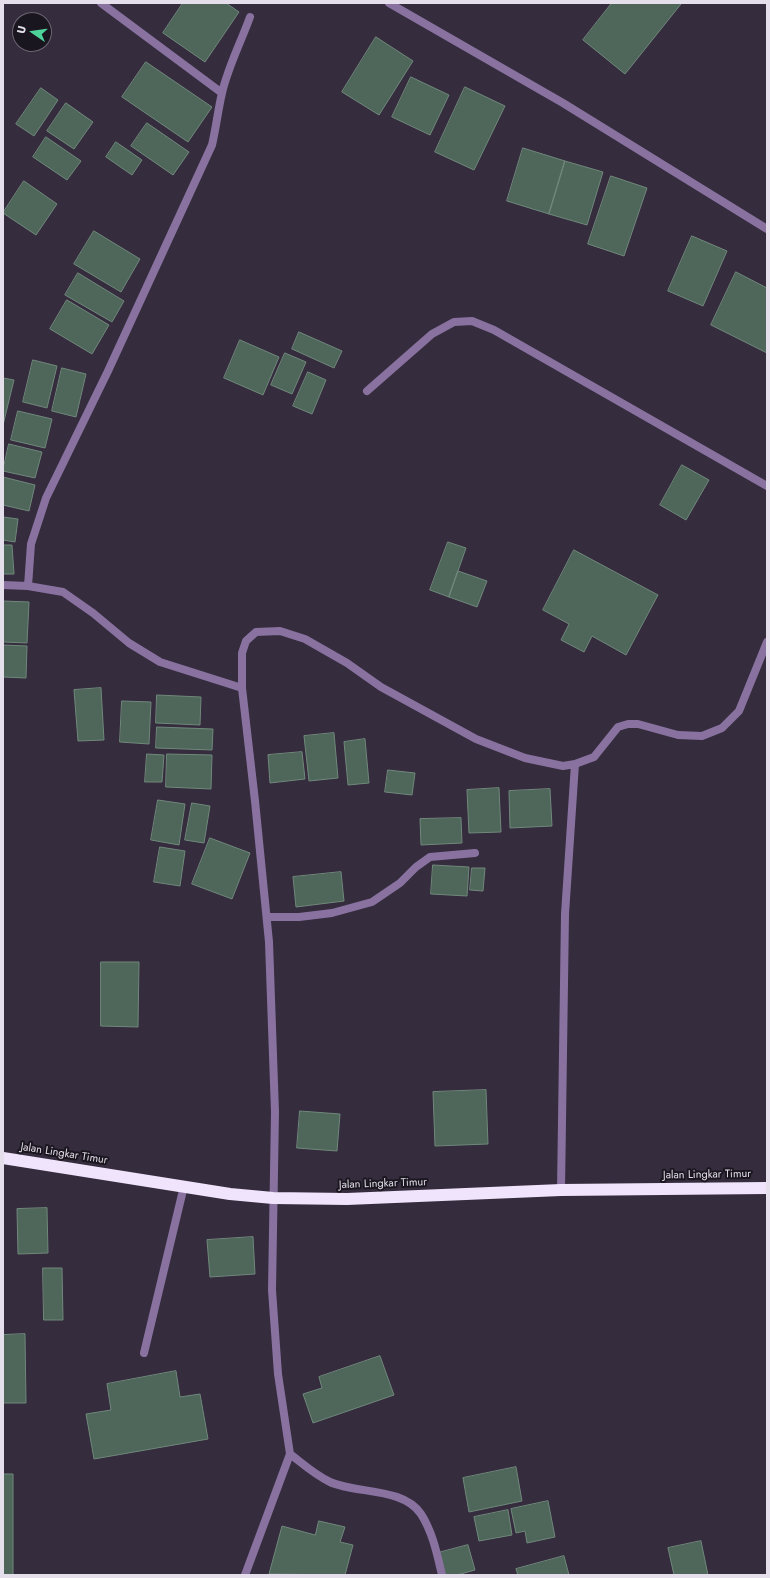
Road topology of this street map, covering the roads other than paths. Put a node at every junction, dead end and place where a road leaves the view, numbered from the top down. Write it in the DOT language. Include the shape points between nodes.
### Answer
graph roads {
  1 [pos="101,3"];
  2 [pos="389,3"];
  3 [pos="250,17"];
  4 [pos="222,93"];
  5 [pos="767,229"];
  6 [pos="367,390"];
  7 [pos="767,486"];
  8 [pos="3,585"];
  9 [pos="28,586"];
  10 [pos="767,642"];
  11 [pos="242,688"];
  12 [pos="575,764"];
  13 [pos="475,853"];
  14 [pos="267,917"];
  15 [pos="3,1158"];
  16 [pos="184,1186"];
  17 [pos="767,1188"];
  18 [pos="561,1190"];
  19 [pos="273,1198"];
  20 [pos="144,1353"];
  21 [pos="290,1454"];
  22 [pos="245,1575"];
  23 [pos="442,1575"];
  1 -- 4 [label="street"];
  2 -- 5 [label="street" via="563,104"];
  3 -- 4 [label="street"];
  4 -- 9 [label="street" via="212,145 108,371 46,498 31,544"];
  6 -- 7 [label="street" via="432,334 454,322 472,322 494,330"];
  8 -- 9 [label="street"];
  9 -- 11 [label="street" via="63,592 129,643 160,662"];
  10 -- 12 [label="street" via="739,711 722,728 702,736 678,735 638,724 628,724 618,727 594,757"];
  11 -- 12 [label="street" via="242,653 246,641 256,632 280,631 305,638 347,663 380,687 476,739 525,758 564,766"];
  11 -- 14 [label="street"];
  12 -- 18 [label="street" via="565,914"];
  13 -- 14 [label="street" via="430,857 400,883 372,902 332,913"];
  14 -- 19 [label="street" via="275,1112"];
  15 -- 16 [label="highway, Jalan Lingkar Timur"];
  16 -- 19 [label="highway, Jalan Lingkar Timur"];
  16 -- 20 [label="street"];
  17 -- 18 [label="highway, Jalan Lingkar Timur"];
  18 -- 19 [label="highway, Jalan Lingkar Timur" via="346,1198"];
  19 -- 21 [label="street" via="273,1298 278,1374"];
  21 -- 22 [label="street"];
  21 -- 23 [label="street" via="331,1483 389,1494 420,1513 432,1533"];
}
